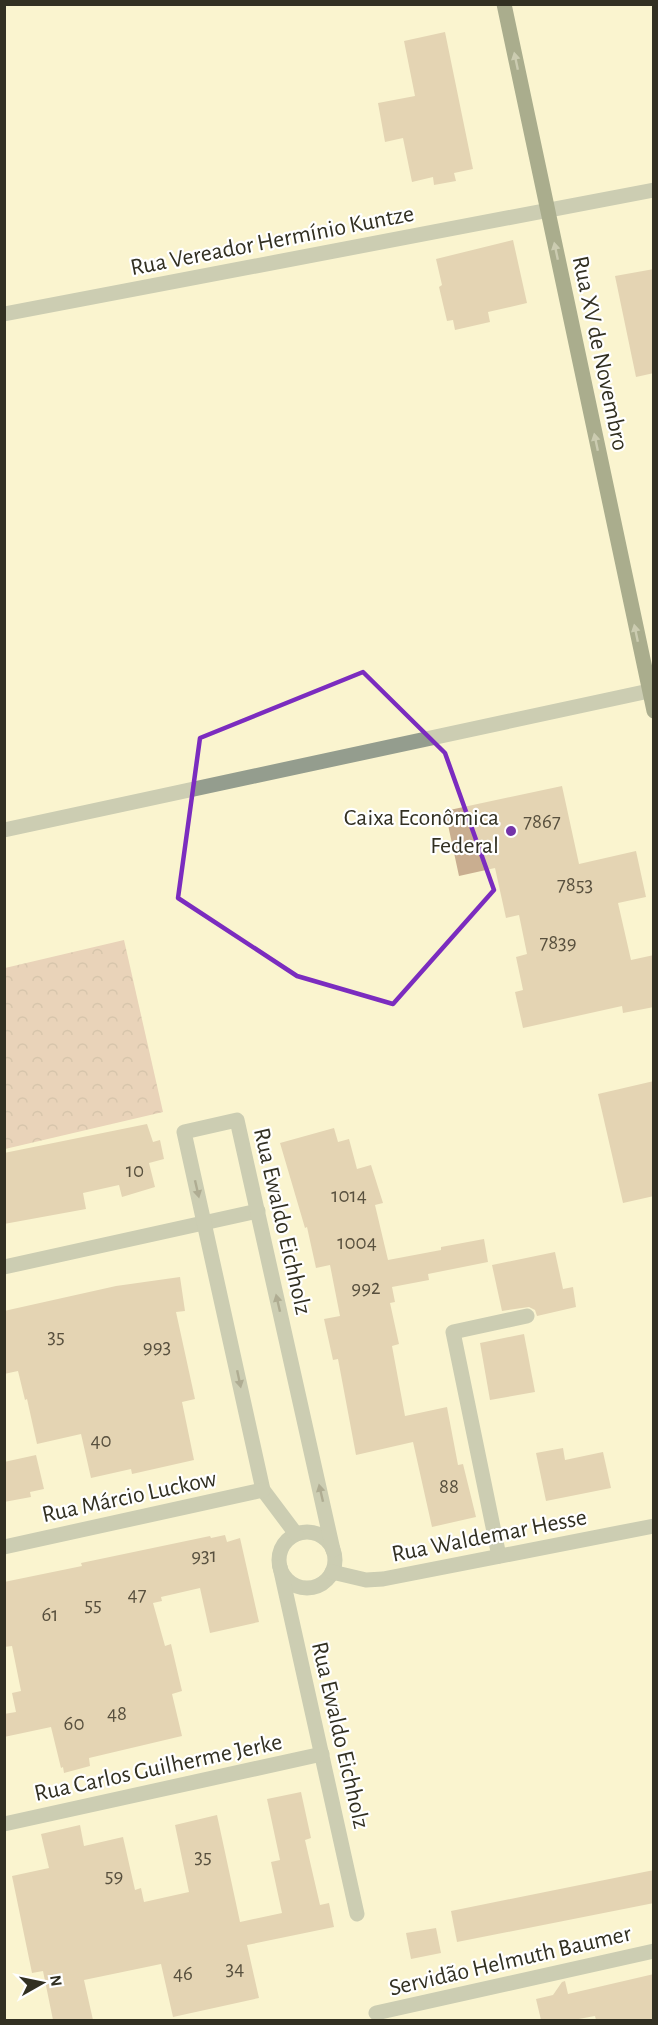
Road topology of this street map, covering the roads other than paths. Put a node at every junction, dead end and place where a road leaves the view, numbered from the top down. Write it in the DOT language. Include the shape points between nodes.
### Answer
graph roads {
  1 [pos="504,4"];
  2 [pos="654,190"];
  3 [pos="548,210"];
  4 [pos="4,314"];
  5 [pos="648,664"];
  6 [pos="649,691"];
  7 [pos="654,711"];
  8 [pos="4,830"];
  9 [pos="258,1211"];
  10 [pos="204,1223"];
  11 [pos="4,1267"];
  12 [pos="527,1316"];
  13 [pos="263,1490"];
  14 [pos="654,1526"];
  15 [pos="296,1534"];
  16 [pos="4,1547"];
  17 [pos="333,1550"];
  18 [pos="499,1556"];
  19 [pos="280,1567"];
  20 [pos="332,1572"];
  21 [pos="322,1754"];
  22 [pos="4,1824"];
  23 [pos="357,1914"];
  24 [pos="654,1951"];
  25 [pos="376,2013"];
  3 -- 1 [label="main road, Rua XV de Novembro, one-way"];
  2 -- 3 [label="street, Rua Vereador Hermínio Kuntze"];
  3 -- 4 [label="street, Rua Vereador Hermínio Kuntze"];
  5 -- 3 [label="main road, Rua XV de Novembro, one-way"];
  5 -- 6 [label="main road, Rua XV de Novembro"];
  6 -- 7 [label="main road, Rua XV de Novembro"];
  6 -- 8 [label="street"];
  9 -- 10 [label="street"];
  9 -- 10 [label="street, Rua Ewaldo Eichholz, one-way" via="237,1120 184,1132"];
  17 -- 9 [label="street, Rua Ewaldo Eichholz, one-way"];
  10 -- 11 [label="street"];
  10 -- 13 [label="street, Rua Ewaldo Eichholz, one-way"];
  12 -- 18 [label="street" via="453,1332"];
  13 -- 15 [label="street, Rua Ewaldo Eichholz"];
  13 -- 16 [label="street, Rua Márcio Luckow"];
  14 -- 18 [label="street, Rua Waldemar Hesse"];
  15 -- 17 [label="street" via="314,1533 329,1542"];
  15 -- 19 [label="street" via="282,1548"];
  17 -- 20 [label="street"];
  18 -- 20 [label="street, Rua Waldemar Hesse" via="382,1579 366,1580"];
  19 -- 20 [label="street" via="289,1581 304,1588 321,1585"];
  19 -- 21 [label="street, Rua Ewaldo Eichholz"];
  21 -- 22 [label="street, Rua Carlos Guilherme Jerke"];
  21 -- 23 [label="street, Rua Ewaldo Eichholz"];
  24 -- 25 [label="street, Servidão Helmuth Baumer"];
}
